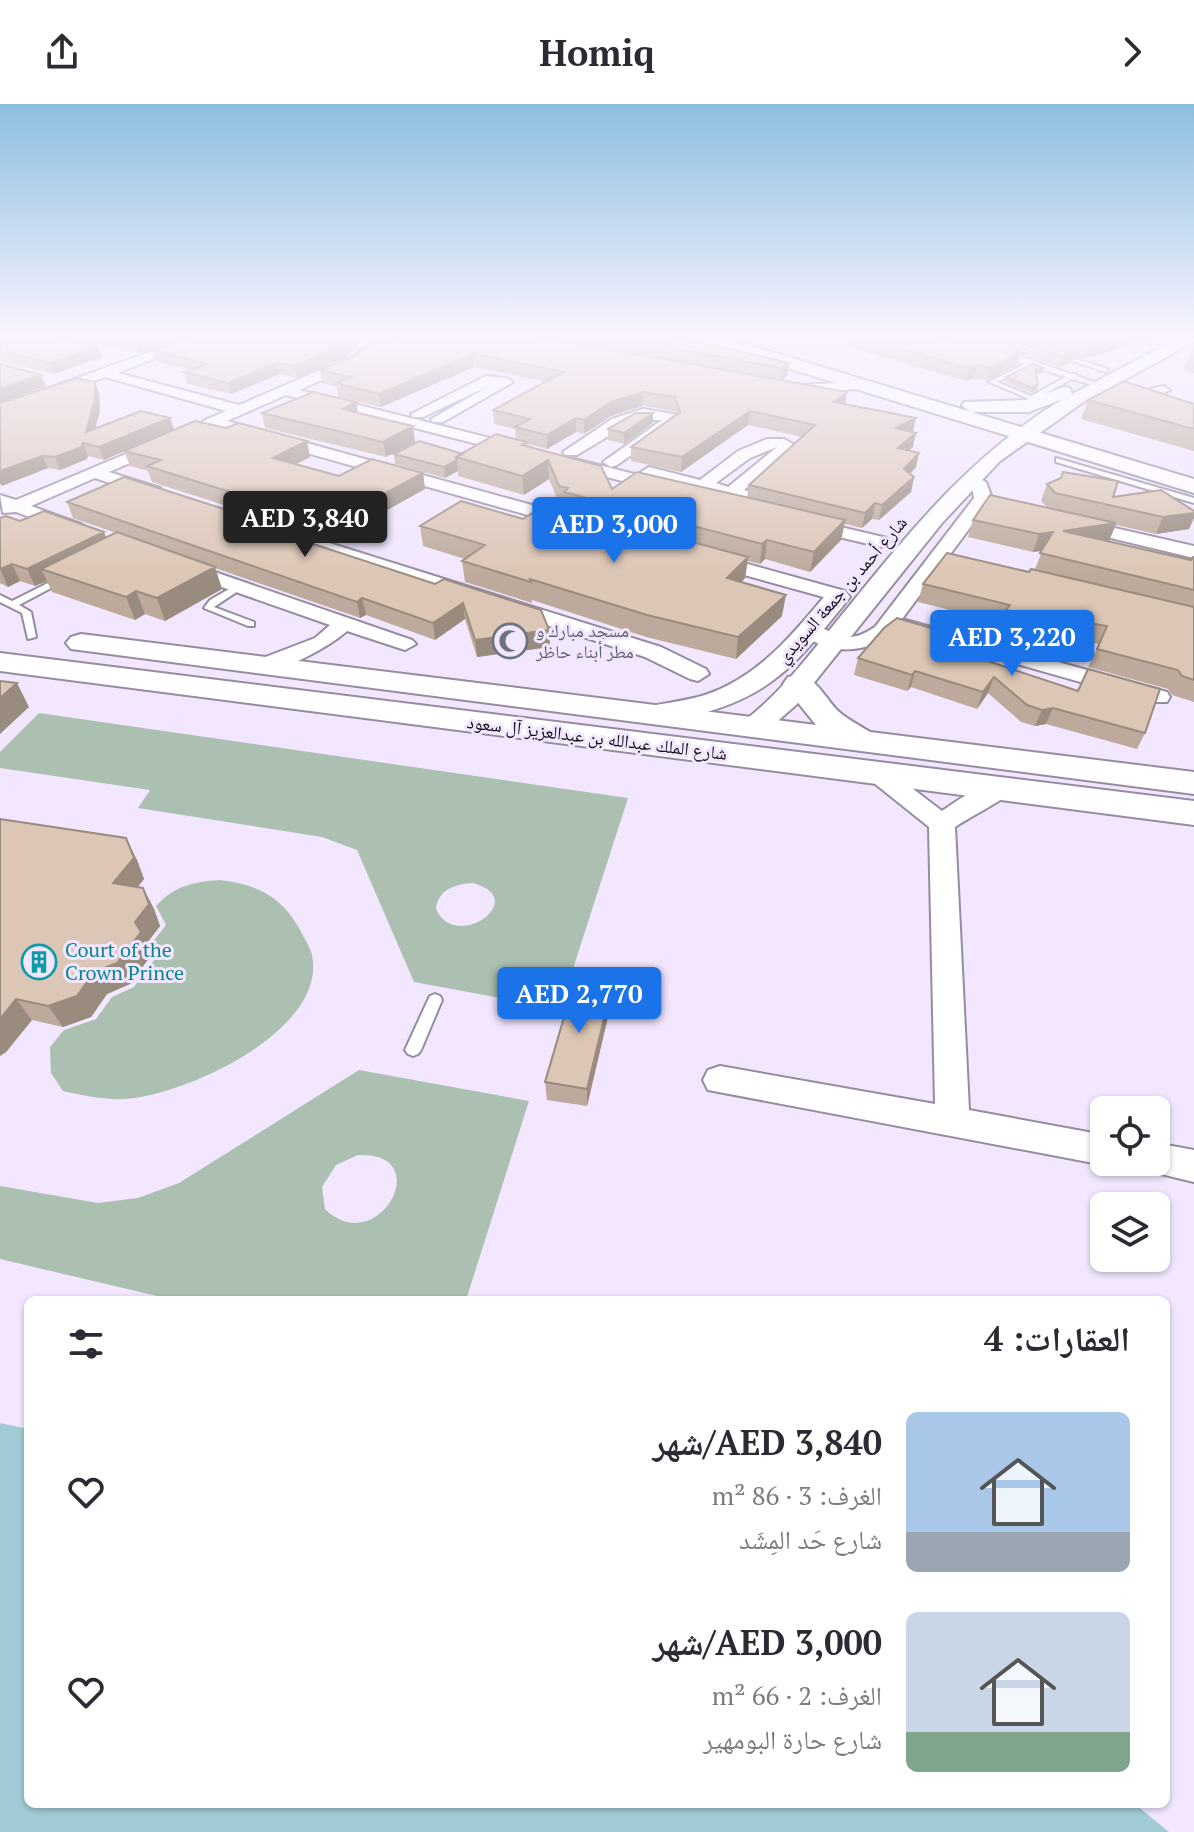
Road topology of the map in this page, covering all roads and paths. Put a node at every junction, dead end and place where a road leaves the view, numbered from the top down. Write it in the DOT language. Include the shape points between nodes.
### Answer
graph roads {
  1 [pos="226,417"];
  2 [pos="391,417"];
  3 [pos="429,417"];
  4 [pos="442,417"];
  5 [pos="628,417"];
  6 [pos="668,417"];
  7 [pos="975,417"];
  8 [pos="1033,417"];
  9 [pos="1040,417"];
  10 [pos="1045,417"];
  11 [pos="438,419"];
  12 [pos="197,429"];
  13 [pos="1088,447"];
  14 [pos="550,451"];
  15 [pos="992,451"];
  16 [pos="1059,460"];
  17 [pos="611,462"];
  18 [pos="95,473"];
  19 [pos="944,476"];
  20 [pos="703,485"];
  21 [pos="1189,489"];
  22 [pos="732,492"];
  23 [pos="982,496"];
  24 [pos="170,497"];
  25 [pos="6,506"];
  26 [pos="779,516"];
  27 [pos="1056,520"];
  28 [pos="261,526"];
  29 [pos="594,528"];
  30 [pos="99,537"];
  31 [pos="891,544"];
  32 [pos="1194,552"];
  33 [pos="685,553"];
  34 [pos="155,558"];
  35 [pos="70,576"];
  36 [pos="239,587"];
  37 [pos="838,595"];
  38 [pos="0,598"];
  39 [pos="13,604"];
  40 [pos="890,622"];
  41 [pos="344,623"];
  42 [pos="251,624"];
  43 [pos="0,633"];
  44 [pos="822,636"];
  45 [pos="31,637"];
  46 [pos="322,642"];
  47 [pos="405,644"];
  48 [pos="0,662"];
  49 [pos="263,666"];
  50 [pos="332,674"];
  51 [pos="698,674"];
  52 [pos="799,684"];
  53 [pos="1159,697"];
  54 [pos="648,715"];
  55 [pos="753,728"];
  56 [pos="603,739"];
  57 [pos="862,742"];
  58 [pos="878,774"];
  59 [pos="1194,783"];
  60 [pos="1002,789"];
  61 [pos="1194,813"];
  62 [pos="942,824"];
  63 [pos="1194,826"];
  64 [pos="435,1000"];
  65 [pos="413,1050"];
  66 [pos="720,1080"];
  67 [pos="952,1122"];
  68 [pos="1090,1147"];
  69 [pos="1170,1162"];
  70 [pos="1194,1166"];
  1 -- 12 [label="street"];
  2 -- 14 [label="street"];
  3 -- 11 [label="street"];
  4 -- 11 [label="street"];
  5 -- 14 [label="street"];
  6 -- 17 [label="street" via="669,423"];
  7 -- 15 [label="street"];
  8 -- 15 [label="street, شارع أحمد بن جمعة السويدي"];
  9 -- 13 [label="main road"];
  10 -- 13 [label="main road" via="1060,421"];
  11 -- 14 [label="street"];
  12 -- 18 [label="street"];
  12 -- 29 [label="street"];
  13 -- 15 [label="main road"];
  13 -- 21 [label="main road"];
  14 -- 17 [label="street"];
  14 -- 26 [label="street"];
  15 -- 19 [label="street, شارع أحمد بن جمعة السويدي"];
  15 -- 23 [label="street, شارع أحمد بن جمعة السويدي"];
  16 -- 21 [label="lane"];
  17 -- 20 [label="street"];
  18 -- 24 [label="street"];
  18 -- 25 [label="street"];
  20 -- 22 [label="street"];
  20 -- 22 [label="street" via="764,442 788,446"];
  22 -- 26 [label="street" via="774,503 781,508"];
  23 -- 31 [label="street, شارع أحمد بن جمعة السويدي"];
  23 -- 40 [label="street" via="947,558"];
  25 -- 30 [label="street"];
  26 -- 31 [label="street"];
  27 -- 32 [label="street"];
  28 -- 51 [label="street" via="653,652"];
  31 -- 37 [label="street, شارع أحمد بن جمعة السويدي"];
  31 -- 44 [label="street, شارع أحمد بن جمعة السويدي"];
  33 -- 37 [label="street"];
  34 -- 36 [label="street"];
  35 -- 39 [label="lane"];
  36 -- 41 [label="street"];
  36 -- 42 [label="lane" via="209,608"];
  37 -- 44 [label="street, شارع أحمد بن جمعة السويدي"];
  38 -- 39 [label="lane"];
  39 -- 45 [label="lane" via="26,612"];
  40 -- 44 [label="street" via="871,638 854,643"];
  40 -- 53 [label="street"];
  41 -- 46 [label="street"];
  41 -- 47 [label="street"];
  43 -- 45 [label="main road, شارع الملك عبدالله بن عبدالعزيز آل سعود"];
  44 -- 52 [label="street, شارع أحمد بن جمعة السويدي"];
  44 -- 54 [label="street, شارع أحمد بن جمعة السويدي" via="752,687 712,704"];
  45 -- 49 [label="main road, شارع الملك عبدالله بن عبدالعزيز آل سعود"];
  46 -- 49 [label="street"];
  46 -- 50 [label="street"];
  48 -- 56 [label="main road, شارع الملك عبدالله بن عبدالعزيز آل سعود"];
  49 -- 50 [label="main road, شارع الملك عبدالله بن عبدالعزيز آل سعود"];
  50 -- 54 [label="main road, شارع الملك عبدالله بن عبدالعزيز آل سعود"];
  52 -- 55 [label="street, شارع أحمد بن جمعة السويدي" via="780,708"];
  52 -- 57 [label="main road" via="828,719"];
  54 -- 55 [label="main road, شارع الملك عبدالله بن عبدالعزيز آل سعود"];
  55 -- 56 [label="main road" via="707,738"];
  55 -- 57 [label="main road, شارع الملك عبدالله بن عبدالعزيز آل سعود"];
  56 -- 58 [label="main road, شارع الملك عبدالله بن عبدالعزيز آل سعود"];
  57 -- 59 [label="main road, شارع الملك عبدالله بن عبدالعزيز آل سعود"];
  58 -- 60 [label="main road, شارع الملك عبدالله بن عبدالعزيز آل سعود"];
  58 -- 62 [label="street"];
  60 -- 61 [label="main road, شارع الملك عبدالله بن عبدالعزيز آل سعود"];
  60 -- 62 [label="street"];
  60 -- 63 [label="main road"];
  62 -- 67 [label="street"];
  64 -- 65 [label="lane"];
  66 -- 67 [label="street"];
  67 -- 68 [label="street"];
  69 -- 70 [label="street"];
}
